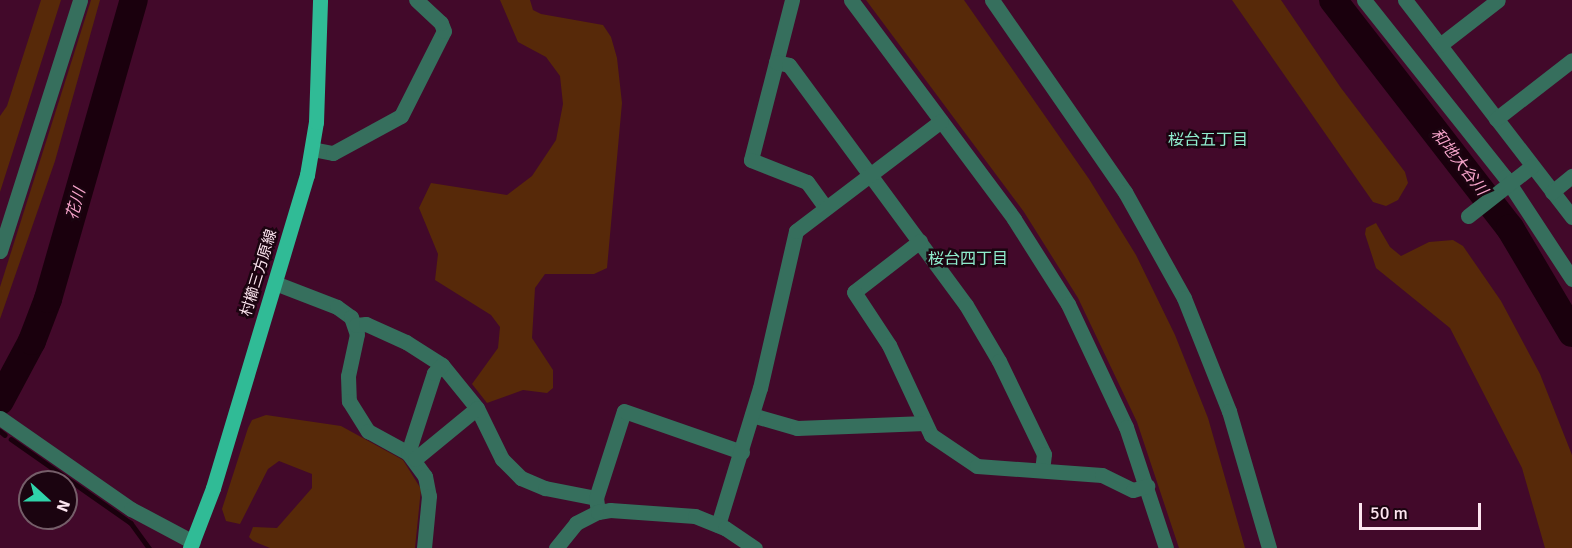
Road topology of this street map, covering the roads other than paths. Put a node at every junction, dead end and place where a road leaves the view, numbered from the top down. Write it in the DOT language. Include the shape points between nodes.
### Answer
graph roads {
  1 [pos="80,0"];
  2 [pos="320,0"];
  3 [pos="416,0"];
  4 [pos="792,0"];
  5 [pos="851,0"];
  6 [pos="992,0"];
  7 [pos="1364,0"];
  8 [pos="1405,0"];
  9 [pos="1498,0"];
  10 [pos="1440,45"];
  11 [pos="1572,60"];
  12 [pos="776,62"];
  13 [pos="1496,119"];
  14 [pos="941,122"];
  15 [pos="312,149"];
  16 [pos="1532,166"];
  17 [pos="871,175"];
  18 [pos="1572,176"];
  19 [pos="1507,185"];
  20 [pos="1552,192"];
  21 [pos="826,208"];
  22 [pos="1470,215"];
  23 [pos="1572,218"];
  24 [pos="920,242"];
  25 [pos="0,251"];
  26 [pos="1572,279"];
  27 [pos="275,283"];
  28 [pos="356,325"];
  29 [pos="442,365"];
  30 [pos="477,408"];
  31 [pos="753,415"];
  32 [pos="6,422"];
  33 [pos="925,423"];
  34 [pos="742,452"];
  35 [pos="411,456"];
  36 [pos="1042,470"];
  37 [pos="1147,486"];
  38 [pos="597,505"];
  39 [pos="718,525"];
  40 [pos="192,545"];
  41 [pos="424,548"];
  42 [pos="556,548"];
  43 [pos="755,548"];
  44 [pos="1166,548"];
  45 [pos="1269,548"];
  1 -- 25 [label="street"];
  2 -- 15 [label="main road, 村櫛三方原線"];
  3 -- 15 [label="street" via="441,22 444,31 401,116 333,153"];
  4 -- 12 [label="street"];
  5 -- 14 [label="street"];
  6 -- 45 [label="street" via="1125,192 1179,289 1226,401"];
  7 -- 19 [label="street"];
  8 -- 10 [label="street"];
  9 -- 10 [label="street"];
  10 -- 13 [label="street"];
  11 -- 13 [label="street"];
  12 -- 17 [label="street" via="789,65"];
  12 -- 21 [label="street" via="751,160 807,182"];
  13 -- 16 [label="street"];
  14 -- 17 [label="street"];
  14 -- 37 [label="street" via="1014,219 1068,304 1113,395"];
  15 -- 27 [label="main road, 村櫛三方原線"];
  16 -- 19 [label="street"];
  16 -- 20 [label="street"];
  17 -- 21 [label="street"];
  17 -- 24 [label="street"];
  18 -- 20 [label="street"];
  19 -- 22 [label="street"];
  19 -- 26 [label="street"];
  20 -- 23 [label="street"];
  21 -- 31 [label="street" via="796,231"];
  24 -- 33 [label="street" via="854,292 889,345"];
  24 -- 36 [label="street" via="999,361 1044,454"];
  27 -- 28 [label="street" via="337,307"];
  27 -- 40 [label="main road, 村櫛三方原線"];
  28 -- 29 [label="street" via="366,324 406,342"];
  28 -- 35 [label="street" via="347,388 353,412 368,431"];
  29 -- 30 [label="street"];
  29 -- 35 [label="street" via="434,373"];
  30 -- 35 [label="street"];
  30 -- 38 [label="street" via="502,459 521,478"];
  31 -- 33 [label="street" via="797,428"];
  31 -- 34 [label="street"];
  32 -- 40 [label="street" via="131,509"];
  33 -- 36 [label="street" via="931,435 977,465"];
  34 -- 38 [label="street" via="624,411"];
  34 -- 39 [label="street"];
  35 -- 41 [label="street" via="429,489"];
  36 -- 37 [label="street" via="1102,475 1133,490"];
  37 -- 44 [label="street"];
  38 -- 39 [label="street" via="679,513"];
  38 -- 42 [label="street"];
  39 -- 43 [label="street"];
}
